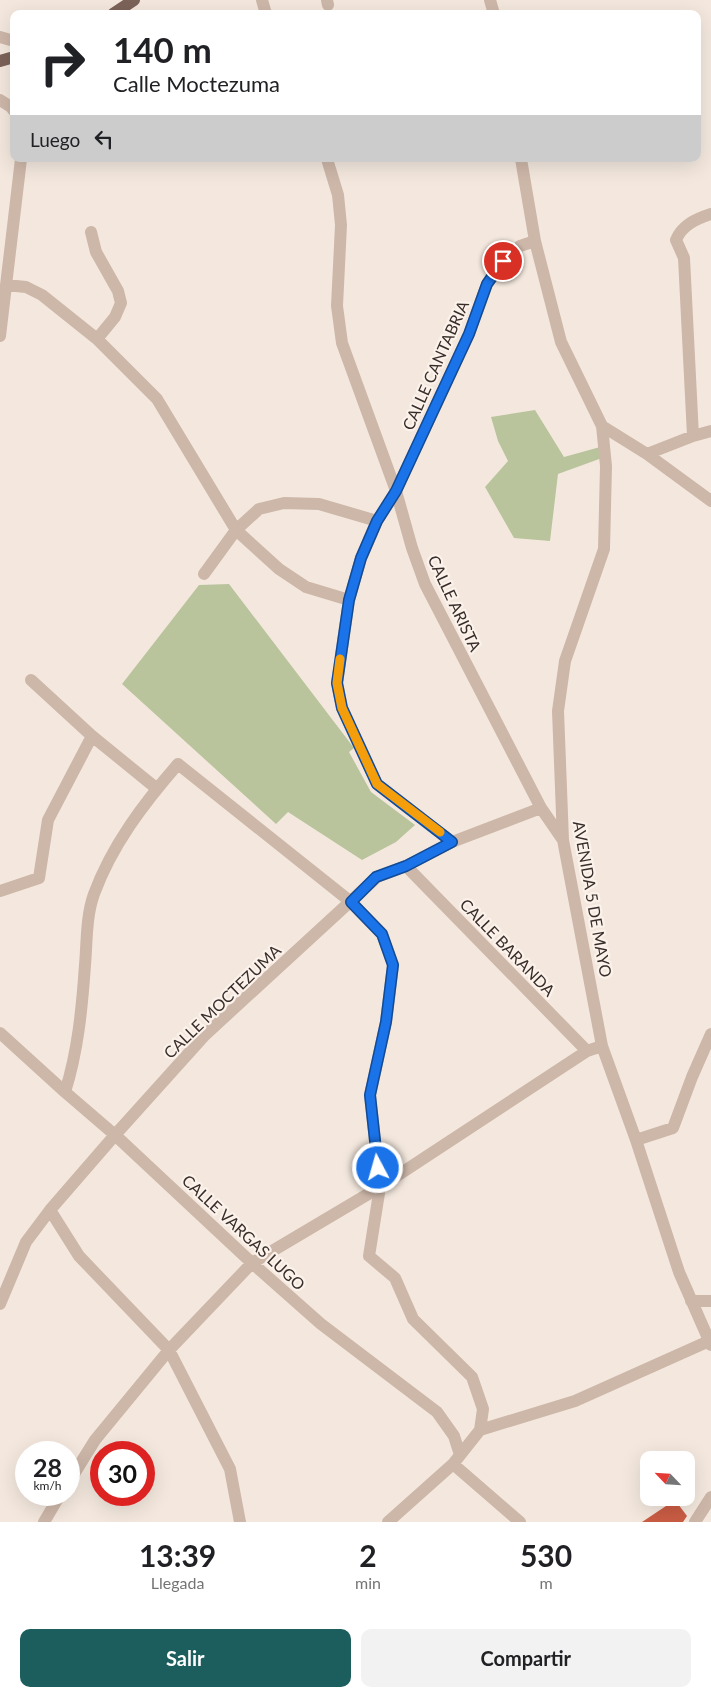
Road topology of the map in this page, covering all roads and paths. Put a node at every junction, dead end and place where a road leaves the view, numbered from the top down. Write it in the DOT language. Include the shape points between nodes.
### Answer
graph roads {
  1 [pos="134,0"];
  2 [pos="119,10"];
  3 [pos="21,162"];
  4 [pos="328,162"];
  5 [pos="522,162"];
  6 [pos="711,214"];
  7 [pos="91,232"];
  8 [pos="535,241"];
  9 [pos="6,285"];
  10 [pos="0,336"];
  11 [pos="97,339"];
  12 [pos="602,426"];
  13 [pos="711,431"];
  14 [pos="692,436"];
  15 [pos="647,454"];
  16 [pos="396,491"];
  17 [pos="711,501"];
  18 [pos="377,521"];
  19 [pos="236,530"];
  20 [pos="204,574"];
  21 [pos="349,600"];
  22 [pos="31,680"];
  23 [pos="92,736"];
  24 [pos="156,788"];
  25 [pos="541,808"];
  26 [pos="564,840"];
  27 [pos="452,842"];
  28 [pos="406,866"];
  29 [pos="0,891"];
  30 [pos="351,902"];
  31 [pos="0,1033"];
  32 [pos="711,1034"];
  33 [pos="602,1046"];
  34 [pos="587,1051"];
  35 [pos="65,1092"];
  36 [pos="115,1135"];
  37 [pos="636,1140"];
  38 [pos="380,1187"];
  39 [pos="50,1210"];
  40 [pos="252,1263"];
  41 [pos="691,1301"];
  42 [pos="711,1301"];
  43 [pos="0,1304"];
  44 [pos="710,1343"];
  45 [pos="169,1350"];
  46 [pos="480,1430"];
  47 [pos="456,1460"];
  48 [pos="80,1464"];
  49 [pos="711,1497"];
  50 [pos="53,1506"];
  51 [pos="44,1522"];
  52 [pos="240,1522"];
  53 [pos="388,1522"];
  54 [pos="520,1522"];
  55 [pos="695,1522"];
  1 -- 2 [label="main road"];
  3 -- 9 [label="street"];
  4 -- 16 [label="street, CALLE ARISTA" via="338,194 341,224 337,306 342,343"];
  5 -- 8 [label="street, AVENIDA 5 DE MAYO"];
  6 -- 14 [label="street" via="680,230 676,240 684,258"];
  7 -- 11 [label="street" via="96,252 121,303 115,317"];
  8 -- 12 [label="street, AVENIDA 5 DE MAYO" via="561,342"];
  8 -- 16 [label="street, CALLE CANTABRIA" via="520,246 503,261 487,284 469,334"];
  9 -- 10 [label="street"];
  9 -- 11 [label="street" via="26,287 42,295"];
  11 -- 19 [label="street" via="157,399"];
  12 -- 15 [label="street"];
  12 -- 26 [label="street, AVENIDA 5 DE MAYO" via="606,466 604,549 565,660 558,711"];
  13 -- 14 [label="street"];
  14 -- 15 [label="street"];
  15 -- 17 [label="street"];
  16 -- 18 [label="street, CALLE CANTABRIA"];
  16 -- 25 [label="street, CALLE ARISTA" via="425,584"];
  18 -- 19 [label="street" via="319,504 284,502 259,508"];
  18 -- 21 [label="street, CALLE CANTABRIA" via="361,558"];
  19 -- 20 [label="street"];
  19 -- 21 [label="street" via="306,588"];
  21 -- 27 [label="street, CALLE CANTABRIA" via="337,683 342,708 377,784"];
  22 -- 23 [label="street"];
  23 -- 24 [label="street"];
  23 -- 29 [label="street" via="48,820 39,878"];
  24 -- 30 [label="street" via="178,764"];
  24 -- 35 [label="street" via="122,836 94,895 88,922 80,1026"];
  25 -- 26 [label="street, CALLE ARISTA"];
  25 -- 27 [label="street, CALLE MOCTEZUMA"];
  26 -- 33 [label="street, AVENIDA 5 DE MAYO"];
  27 -- 28 [label="street, CALLE MOCTEZUMA"];
  28 -- 30 [label="street, CALLE MOCTEZUMA" via="376,877"];
  28 -- 34 [label="street, CALLE BARANDA"];
  30 -- 36 [label="street, CALLE MOCTEZUMA" via="205,1035"];
  30 -- 38 [label="street" via="382,934 393,965 386,1022 370,1095"];
  31 -- 35 [label="street, CALLE VARGAS LUGO"];
  32 -- 37 [label="street" via="673,1128"];
  33 -- 34 [label="street"];
  33 -- 37 [label="street, AVENIDA 5 DE MAYO"];
  34 -- 38 [label="street"];
  35 -- 36 [label="street, CALLE VARGAS LUGO"];
  36 -- 39 [label="street, CALLE MOCTEZUMA"];
  36 -- 40 [label="street, CALLE VARGAS LUGO"];
  37 -- 41 [label="street, AVENIDA 5 DE MAYO"];
  38 -- 40 [label="street"];
  38 -- 46 [label="street" via="370,1256 395,1278 413,1319 472,1377 483,1409"];
  39 -- 43 [label="street, CALLE MOCTEZUMA" via="26,1242"];
  39 -- 45 [label="street" via="79,1256"];
  40 -- 45 [label="street"];
  40 -- 47 [label="street, CALLE VARGAS LUGO" via="321,1324 437,1412 454,1436"];
  41 -- 42 [label="street"];
  41 -- 44 [label="street, AVENIDA 5 DE MAYO"];
  44 -- 46 [label="street" via="575,1401"];
  45 -- 48 [label="street" via="95,1440"];
  45 -- 52 [label="street" via="230,1469"];
  46 -- 47 [label="street"];
  47 -- 53 [label="street"];
  47 -- 54 [label="street"];
  49 -- 55 [label="street"];
  50 -- 51 [label="street"];
}
